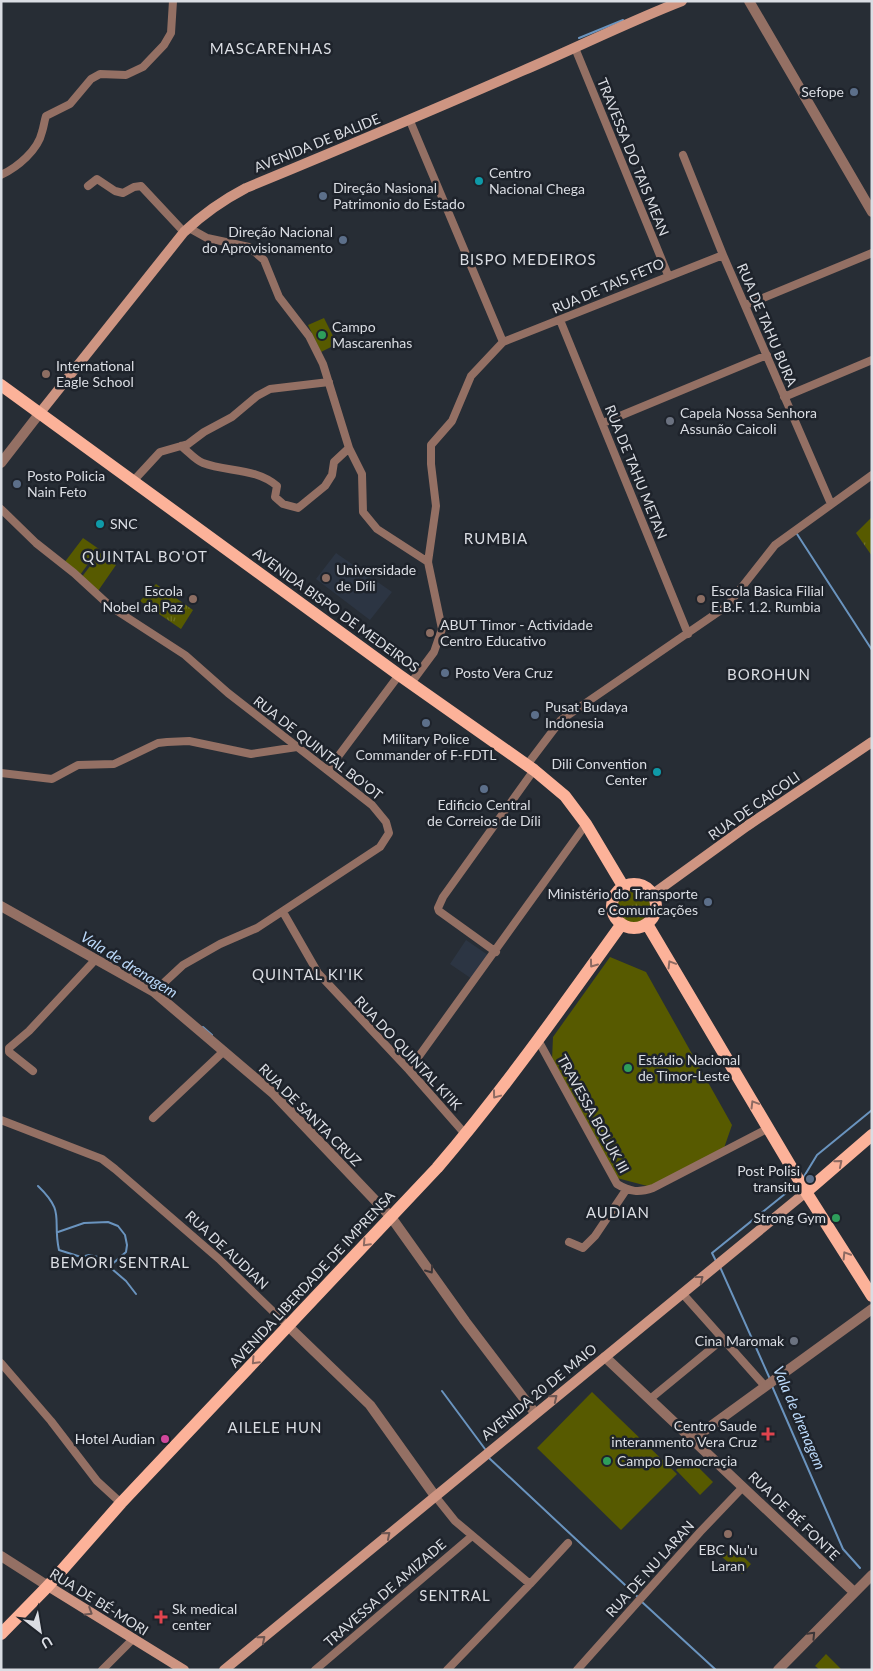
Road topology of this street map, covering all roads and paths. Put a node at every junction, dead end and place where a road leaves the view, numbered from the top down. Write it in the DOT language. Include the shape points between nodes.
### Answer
graph roads {
  1 [pos="173,1"];
  2 [pos="682,1"];
  3 [pos="749,1"];
  4 [pos="575,48"];
  5 [pos="410,121"];
  6 [pos="683,154"];
  7 [pos="1,175"];
  8 [pos="88,186"];
  9 [pos="872,212"];
  10 [pos="187,230"];
  11 [pos="872,253"];
  12 [pos="723,255"];
  13 [pos="668,275"];
  14 [pos="746,305"];
  15 [pos="560,320"];
  16 [pos="503,342"];
  17 [pos="767,355"];
  18 [pos="872,360"];
  19 [pos="330,382"];
  20 [pos="1,385"];
  21 [pos="784,397"];
  22 [pos="39,414"];
  23 [pos="603,423"];
  24 [pos="181,446"];
  25 [pos="349,448"];
  26 [pos="1,463"];
  27 [pos="872,475"];
  28 [pos="136,478"];
  29 [pos="831,504"];
  30 [pos="1,509"];
  31 [pos="428,562"];
  32 [pos="688,634"];
  33 [pos="398,675"];
  34 [pos="411,683"];
  35 [pos="872,742"];
  36 [pos="297,747"];
  37 [pos="531,768"];
  38 [pos="328,770"];
  39 [pos="1,773"];
  40 [pos="586,824"];
  41 [pos="624,886"];
  42 [pos="653,894"];
  43 [pos="1,906"];
  44 [pos="283,912"];
  45 [pos="647,924"];
  46 [pos="622,925"];
  47 [pos="496,952"];
  48 [pos="96,959"];
  49 [pos="156,989"];
  50 [pos="538,1040"];
  51 [pos="224,1051"];
  52 [pos="409,1070"];
  53 [pos="33,1071"];
  54 [pos="153,1118"];
  55 [pos="1,1120"];
  56 [pos="769,1128"];
  57 [pos="466,1135"];
  58 [pos="872,1135"];
  59 [pos="626,1190"];
  60 [pos="806,1192"];
  61 [pos="391,1217"];
  62 [pos="569,1242"];
  63 [pos="682,1293"];
  64 [pos="872,1296"];
  65 [pos="872,1309"];
  66 [pos="288,1326"];
  67 [pos="723,1339"];
  68 [pos="605,1357"];
  69 [pos="1,1363"];
  70 [pos="764,1385"];
  71 [pos="650,1399"];
  72 [pos="535,1414"];
  73 [pos="693,1439"];
  74 [pos="743,1487"];
  75 [pos="435,1496"];
  76 [pos="121,1503"];
  77 [pos="472,1536"];
  78 [pos="568,1544"];
  79 [pos="1,1556"];
  80 [pos="871,1576"];
  81 [pos="530,1584"];
  82 [pos="48,1586"];
  83 [pos="854,1592"];
  84 [pos="1,1634"];
  85 [pos="133,1639"];
  86 [pos="102,1670"];
  87 [pos="184,1670"];
  88 [pos="224,1670"];
  89 [pos="315,1670"];
  90 [pos="447,1670"];
  91 [pos="577,1670"];
  92 [pos="778,1670"];
  1 -- 7 [label="street" via="171,33 154,57 126,75 100,74 91,79 70,104 46,116 33,148 18,165"];
  2 -- 4 [label="main road, AVENIDA DE BALIDE"];
  3 -- 9 [label="street"];
  4 -- 5 [label="main road, AVENIDA DE BALIDE"];
  4 -- 13 [label="street, TRAVESSA DO TAIS MEAN"];
  5 -- 10 [label="main road, AVENIDA DE BALIDE" via="246,188 204,214"];
  5 -- 16 [label="street"];
  6 -- 12 [label="street, RUA DE TAHU BURA"];
  8 -- 10 [label="street" via="98,179 123,193 141,186"];
  10 -- 19 [label="street" via="257,252 269,267 279,297 309,336"];
  10 -- 22 [label="main road, AVENIDA DE BALIDE"];
  11 -- 14 [label="street"];
  12 -- 13 [label="street, RUA DE TAIS FETO"];
  12 -- 14 [label="street, RUA DE TAHU BURA"];
  13 -- 15 [label="street, RUA DE TAIS FETO"];
  14 -- 17 [label="street, RUA DE TAHU BURA"];
  15 -- 16 [label="street, RUA DE TAIS FETO"];
  15 -- 23 [label="street, RUA DE TAHU METAN"];
  16 -- 31 [label="street" via="470,376 452,421 431,445 430,464 436,506"];
  17 -- 21 [label="street, RUA DE TAHU BURA"];
  17 -- 23 [label="street"];
  18 -- 21 [label="street"];
  19 -- 24 [label="street" via="270,389 232,418"];
  19 -- 25 [label="street"];
  20 -- 22 [label="main road, AVENIDA BISPO DE MEDEIROS"];
  21 -- 29 [label="street, RUA DE TAHU BURA"];
  22 -- 26 [label="street"];
  22 -- 33 [label="main road, AVENIDA BISPO DE MEDEIROS"];
  23 -- 32 [label="street, RUA DE TAHU METAN"];
  24 -- 25 [label="street" via="201,462 250,472 271,481 277,486 275,497 283,504 298,508 325,486 332,475 334,462"];
  24 -- 28 [label="street" via="160,452"];
  25 -- 31 [label="street" via="362,474 362,507 366,517 377,529"];
  27 -- 29 [label="street"];
  29 -- 32 [label="street" via="775,545 727,606"];
  30 -- 36 [label="street, RUA DE QUINTAL BO'OT" via="111,608 185,655"];
  31 -- 34 [label="street" via="442,629 434,652"];
  32 -- 37 [label="street" via="561,720"];
  33 -- 34 [label="main road, AVENIDA BISPO DE MEDEIROS"];
  33 -- 38 [label="street"];
  34 -- 37 [label="main road, AVENIDA BISPO DE MEDEIROS"];
  35 -- 42 [label="main road, RUA DE CAICOLI"];
  36 -- 38 [label="street, RUA DE QUINTAL BO'OT"];
  36 -- 39 [label="street" via="251,754 189,741 167,742 158,743 114,764 78,766 52,779"];
  37 -- 40 [label="main road, AVENIDA BISPO DE MEDEIROS" via="565,796"];
  37 -- 47 [label="street" via="438,908"];
  38 -- 44 [label="street, RUA DE QUINTAL BO'OT" via="376,810 386,822 389,833 380,847"];
  40 -- 41 [label="main road, AVENIDA BISPO DE MEDEIROS"];
  40 -- 47 [label="street"];
  41 -- 42 [label="main road" via="643,885"];
  41 -- 46 [label="main road" via="612,901 613,914"];
  42 -- 45 [label="main road" via="655,913"];
  43 -- 48 [label="street, RUA DE SANTA CRUZ"];
  44 -- 49 [label="street, RUA DE QUINTAL BO'OT" via="183,965"];
  44 -- 52 [label="street, RUA DO QUINTAL KI'IK" via="318,973"];
  45 -- 46 [label="main road" via="634,928"];
  56 -- 45 [label="main road, one-way"];
  46 -- 50 [label="main road, AVENIDA LIBERDADE DE IMPRENSA, one-way"];
  47 -- 52 [label="street"];
  48 -- 49 [label="street, RUA DE SANTA CRUZ"];
  48 -- 53 [label="street" via="10,1048 9,1052"];
  49 -- 51 [label="street, RUA DE SANTA CRUZ"];
  50 -- 57 [label="main road, AVENIDA LIBERDADE DE IMPRENSA, one-way"];
  50 -- 59 [label="street, TRAVESSA BOLUK III" via="617,1184"];
  51 -- 54 [label="street"];
  51 -- 61 [label="street, RUA DE SANTA CRUZ" via="274,1094"];
  52 -- 57 [label="street, RUA DO QUINTAL KI'IK"];
  55 -- 66 [label="street, RUA DE AUDIAN" via="108,1164 220,1259"];
  56 -- 59 [label="street, TRAVESSA BOLUK III" via="653,1188 640,1192"];
  56 -- 60 [label="main road"];
  57 -- 61 [label="main road, AVENIDA LIBERDADE DE IMPRENSA"];
  60 -- 58 [label="main road, AVENIDA 20 DE MAIO, one-way"];
  59 -- 62 [label="street" via="583,1248"];
  63 -- 60 [label="main road, AVENIDA 20 DE MAIO, one-way"];
  64 -- 60 [label="main road, one-way"];
  61 -- 66 [label="main road, AVENIDA LIBERDADE DE IMPRENSA, one-way"];
  61 -- 72 [label="street, RUA DE SANTA CRUZ, one-way"];
  63 -- 67 [label="street"];
  63 -- 68 [label="main road, AVENIDA 20 DE MAIO"];
  65 -- 70 [label="street"];
  66 -- 75 [label="street, RUA DE AUDIAN" via="370,1405"];
  66 -- 76 [label="main road, AVENIDA LIBERDADE DE IMPRENSA, one-way"];
  67 -- 70 [label="street"];
  67 -- 71 [label="street"];
  68 -- 71 [label="street, RUA DE BÉ FONTE"];
  72 -- 68 [label="main road, AVENIDA 20 DE MAIO, one-way"];
  69 -- 76 [label="street" via="97,1481"];
  70 -- 73 [label="street"];
  71 -- 73 [label="street, RUA DE BÉ FONTE"];
  72 -- 75 [label="main road, AVENIDA 20 DE MAIO"];
  73 -- 74 [label="street, RUA DE BÉ FONTE"];
  74 -- 83 [label="street, RUA DE BÉ FONTE"];
  74 -- 91 [label="street, RUA DE NU LARAN"];
  75 -- 77 [label="street"];
  88 -- 75 [label="main road, AVENIDA 20 DE MAIO, one-way"];
  76 -- 82 [label="main road, AVENIDA LIBERDADE DE IMPRENSA"];
  77 -- 81 [label="street"];
  77 -- 89 [label="street, TRAVESSA DE AMIZADE"];
  78 -- 81 [label="street"];
  79 -- 82 [label="street, RUA DE BÉ-MORI"];
  80 -- 83 [label="street"];
  81 -- 90 [label="street"];
  82 -- 84 [label="main road, AVENIDA LIBERDADE DE IMPRENSA"];
  82 -- 85 [label="main road, RUA DE BÉ-MORI, one-way"];
  92 -- 83 [label="street, one-way"];
  85 -- 86 [label="street"];
  85 -- 87 [label="main road, RUA DE BÉ-MORI"];
}
